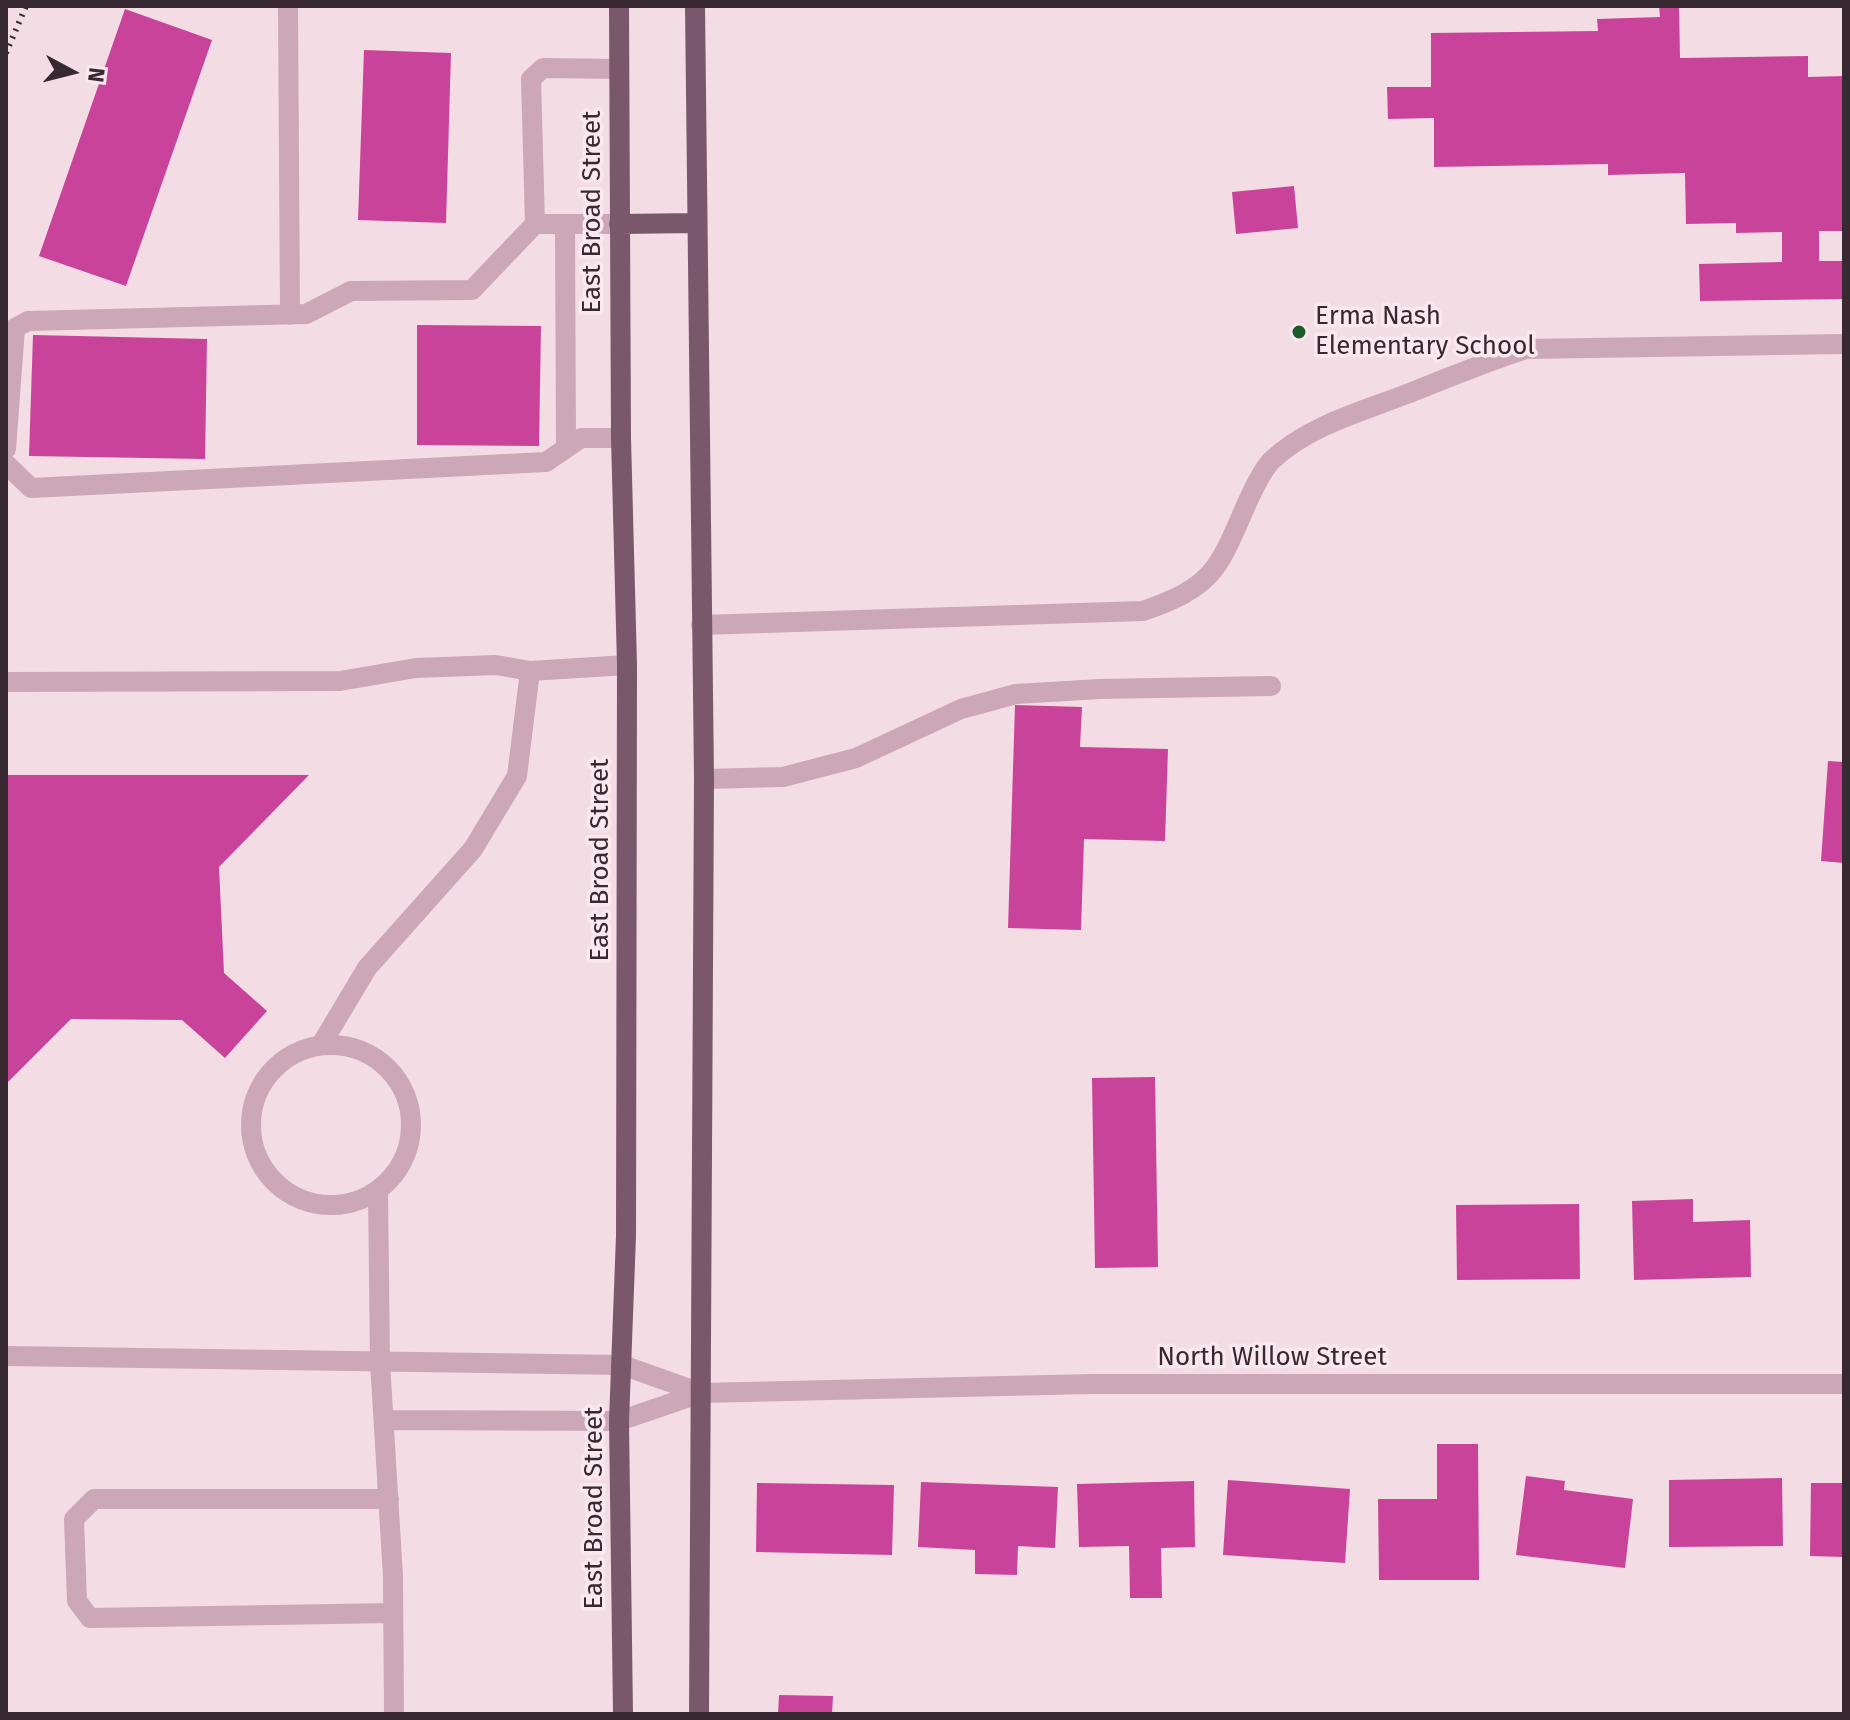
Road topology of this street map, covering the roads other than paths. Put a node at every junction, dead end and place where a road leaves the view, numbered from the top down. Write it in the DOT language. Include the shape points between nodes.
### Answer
graph roads {
  1 [pos="288,6"];
  2 [pos="619,6"];
  3 [pos="695,6"];
  4 [pos="619,69"];
  5 [pos="697,223"];
  6 [pos="535,224"];
  7 [pos="565,224"];
  8 [pos="619,224"];
  9 [pos="290,315"];
  10 [pos="1844,344"];
  11 [pos="621,438"];
  12 [pos="566,448"];
  13 [pos="6,449"];
  14 [pos="6,464"];
  15 [pos="701,625"];
  16 [pos="627,665"];
  17 [pos="530,671"];
  18 [pos="6,682"];
  19 [pos="1271,686"];
  20 [pos="704,779"];
  21 [pos="321,1045"];
  22 [pos="378,1191"];
  23 [pos="6,1356"];
  24 [pos="380,1362"];
  25 [pos="622,1365"];
  26 [pos="1844,1384"];
  27 [pos="701,1393"];
  28 [pos="384,1420"];
  29 [pos="619,1421"];
  30 [pos="389,1499"];
  31 [pos="393,1613"];
  32 [pos="394,1714"];
  33 [pos="623,1714"];
  34 [pos="699,1714"];
  1 -- 9 [label="street"];
  2 -- 4 [label="main road, East Broad Street"];
  3 -- 5 [label="main road"];
  4 -- 6 [label="street" via="543,68 531,79"];
  4 -- 8 [label="main road, East Broad Street"];
  5 -- 8 [label="main road"];
  5 -- 15 [label="main road"];
  6 -- 7 [label="street"];
  6 -- 9 [label="street" via="472,290 351,291 306,314"];
  7 -- 8 [label="street"];
  7 -- 12 [label="street"];
  8 -- 11 [label="main road, East Broad Street"];
  9 -- 13 [label="street" via="28,321 15,328"];
  10 -- 15 [label="street" via="1526,349 1484,362 1320,428 1288,447 1268,464 1219,564 1201,585 1143,611"];
  11 -- 12 [label="street" via="581,438"];
  11 -- 16 [label="main road, East Broad Street"];
  12 -- 14 [label="street" via="546,462 31,488"];
  15 -- 20 [label="main road"];
  16 -- 17 [label="street"];
  16 -- 25 [label="main road, East Broad Street"];
  17 -- 18 [label="street" via="496,665 416,668 340,681"];
  17 -- 21 [label="street" via="517,776 473,849 367,968"];
  19 -- 20 [label="street" via="1016,694 961,709 856,758 783,777"];
  20 -- 27 [label="main road"];
  21 -- 22 [label="street" via="347,1046 372,1056 392,1073 406,1096 408,1148"];
  21 -- 22 [label="street" via="296,1053 275,1068 259,1090 251,1115 262,1166 279,1187 328,1206"];
  22 -- 24 [label="street"];
  23 -- 24 [label="street, North Willow Street"];
  24 -- 25 [label="street, North Willow Street"];
  24 -- 28 [label="street"];
  25 -- 27 [label="street, North Willow Street"];
  25 -- 29 [label="main road, East Broad Street"];
  26 -- 27 [label="street, North Willow Street" via="1092,1384"];
  27 -- 29 [label="street, North Willow Street"];
  27 -- 34 [label="main road"];
  28 -- 29 [label="street, North Willow Street"];
  28 -- 30 [label="street"];
  29 -- 33 [label="main road, East Broad Street"];
  30 -- 31 [label="street"];
  30 -- 31 [label="street" via="94,1499 74,1519 77,1601 90,1618"];
  31 -- 32 [label="street"];
}
